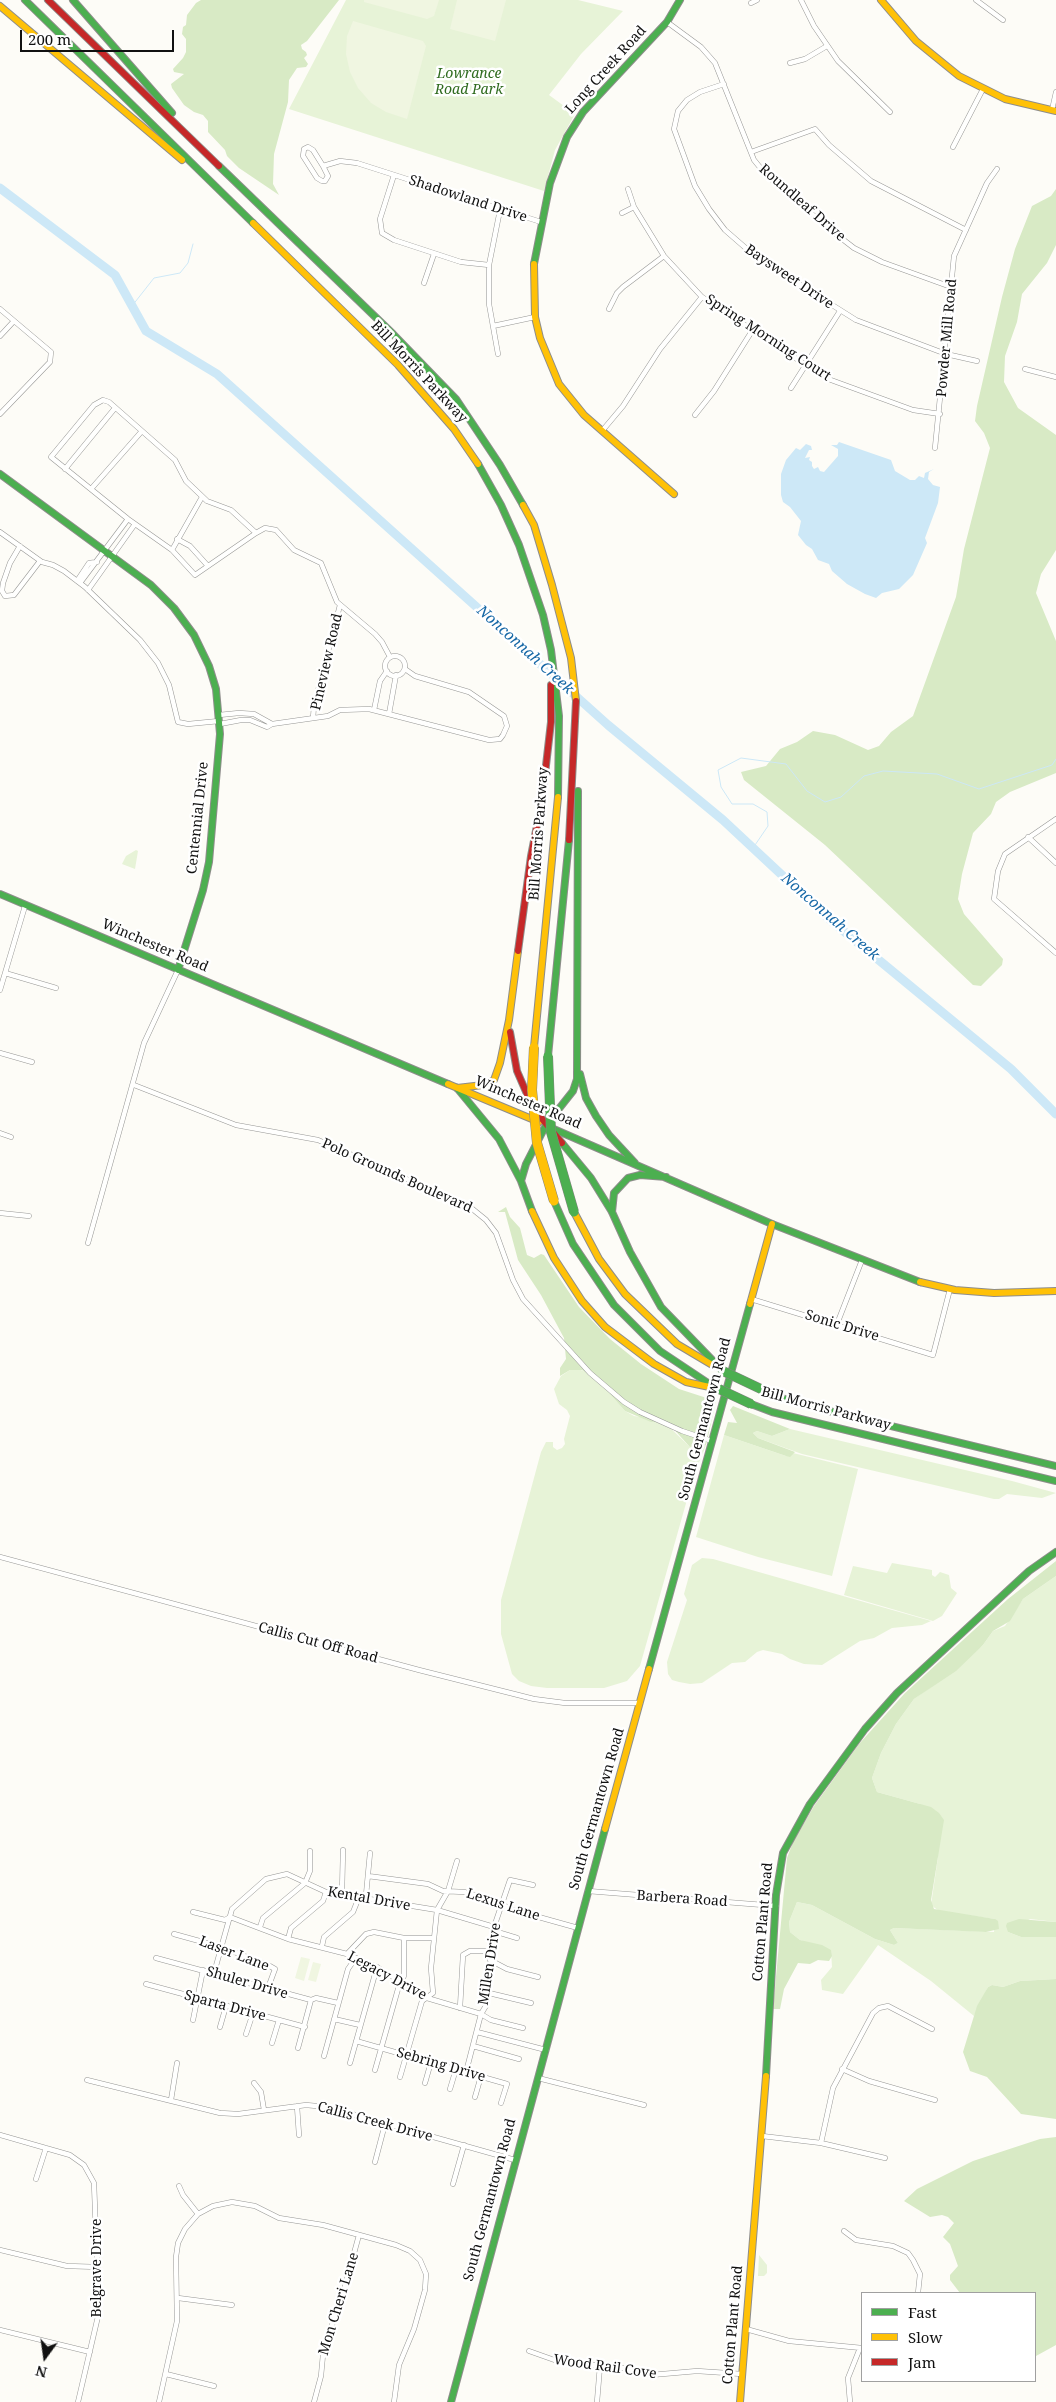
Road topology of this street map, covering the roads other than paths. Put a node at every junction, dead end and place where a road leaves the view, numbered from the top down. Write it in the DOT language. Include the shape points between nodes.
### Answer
graph roads {
  1 [pos="25,0"];
  2 [pos="48,0"];
  3 [pos="73,0"];
  4 [pos="680,0"];
  5 [pos="757,0"];
  6 [pos="801,0"];
  7 [pos="881,0"];
  8 [pos="976,0"];
  9 [pos="751,3"];
  10 [pos="0,6"];
  11 [pos="1003,20"];
  12 [pos="667,22"];
  13 [pos="827,46"];
  14 [pos="790,63"];
  15 [pos="724,84"];
  16 [pos="983,90"];
  17 [pos="1056,92"];
  18 [pos="1054,110"];
  19 [pos="890,112"];
  20 [pos="197,144"];
  21 [pos="953,147"];
  22 [pos="751,152"];
  23 [pos="323,166"];
  24 [pos="997,169"];
  25 [pos="394,175"];
  26 [pos="212,184"];
  27 [pos="628,189"];
  28 [pos="634,207"];
  29 [pos="500,210"];
  30 [pos="622,213"];
  31 [pos="541,222"];
  32 [pos="966,230"];
  33 [pos="434,254"];
  34 [pos="664,256"];
  35 [pos="488,266"];
  36 [pos="424,282"];
  37 [pos="951,287"];
  38 [pos="702,297"];
  39 [pos="0,309"];
  40 [pos="609,309"];
  41 [pos="840,311"];
  42 [pos="535,317"];
  43 [pos="14,321"];
  44 [pos="492,326"];
  45 [pos="752,331"];
  46 [pos="0,336"];
  47 [pos="498,354"];
  48 [pos="946,354"];
  49 [pos="977,361"];
  50 [pos="806,365"];
  51 [pos="1025,369"];
  52 [pos="1056,377"];
  53 [pos="792,388"];
  54 [pos="116,408"];
  55 [pos="0,414"];
  56 [pos="940,414"];
  57 [pos="695,415"];
  58 [pos="142,430"];
  59 [pos="602,432"];
  60 [pos="935,448"];
  61 [pos="65,469"];
  62 [pos="0,474"];
  63 [pos="91,489"];
  64 [pos="674,494"];
  65 [pos="202,497"];
  66 [pos="128,519"];
  67 [pos="135,524"];
  68 [pos="0,532"];
  69 [pos="256,533"];
  70 [pos="178,540"];
  71 [pos="20,546"];
  72 [pos="172,550"];
  73 [pos="110,553"];
  74 [pos="40,561"];
  75 [pos="208,566"];
  76 [pos="78,582"];
  77 [pos="88,590"];
  78 [pos="340,605"];
  79 [pos="551,650"];
  80 [pos="390,658"];
  81 [pos="404,670"];
  82 [pos="387,671"];
  83 [pos="396,675"];
  84 [pos="374,710"];
  85 [pos="389,714"];
  86 [pos="314,718"];
  87 [pos="219,720"];
  88 [pos="272,724"];
  89 [pos="576,738"];
  90 [pos="1056,819"];
  91 [pos="1028,837"];
  92 [pos="1056,862"];
  93 [pos="0,894"];
  94 [pos="25,906"];
  95 [pos="1056,953"];
  96 [pos="178,970"];
  97 [pos="5,973"];
  98 [pos="56,988"];
  99 [pos="0,990"];
  100 [pos="509,1020"];
  101 [pos="0,1053"];
  102 [pos="577,1060"];
  103 [pos="32,1062"];
  104 [pos="134,1085"];
  105 [pos="457,1088"];
  106 [pos="546,1125"];
  107 [pos="0,1133"];
  108 [pos="11,1136"];
  109 [pos="635,1163"];
  110 [pos="666,1176"];
  111 [pos="521,1181"];
  112 [pos="612,1212"];
  113 [pos="0,1213"];
  114 [pos="29,1216"];
  115 [pos="772,1224"];
  116 [pos="88,1243"];
  117 [pos="862,1260"];
  118 [pos="950,1289"];
  119 [pos="1056,1291"];
  120 [pos="751,1299"];
  121 [pos="837,1324"];
  122 [pos="723,1371"];
  123 [pos="719,1389"];
  124 [pos="712,1441"];
  125 [pos="1056,1466"];
  126 [pos="1056,1481"];
  127 [pos="1056,1552"];
  128 [pos="0,1556"];
  129 [pos="640,1703"];
  130 [pos="343,1850"];
  131 [pos="310,1851"];
  132 [pos="370,1853"];
  133 [pos="457,1861"];
  134 [pos="368,1876"];
  135 [pos="305,1883"];
  136 [pos="533,1885"];
  137 [pos="448,1891"];
  138 [pos="588,1891"];
  139 [pos="326,1892"];
  140 [pos="342,1893"];
  141 [pos="361,1898"];
  142 [pos="502,1905"];
  143 [pos="776,1906"];
  144 [pos="437,1910"];
  145 [pos="193,1912"];
  146 [pos="230,1917"];
  147 [pos="260,1927"];
  148 [pos="578,1928"];
  149 [pos="494,1929"];
  150 [pos="174,1934"];
  151 [pos="404,1938"];
  152 [pos="433,1938"];
  153 [pos="517,1938"];
  154 [pos="288,1939"];
  155 [pos="322,1946"];
  156 [pos="221,1947"];
  157 [pos="491,1952"];
  158 [pos="347,1954"];
  159 [pos="156,1958"];
  160 [pos="355,1959"];
  161 [pos="490,1960"];
  162 [pos="377,1968"];
  163 [pos="204,1970"];
  164 [pos="214,1973"];
  165 [pos="538,1978"];
  166 [pos="400,1982"];
  167 [pos="146,1984"];
  168 [pos="268,1988"];
  169 [pos="489,1992"];
  170 [pos="197,1998"];
  171 [pos="427,1998"];
  172 [pos="311,2000"];
  173 [pos="338,2003"];
  174 [pos="531,2004"];
  175 [pos="226,2006"];
  176 [pos="460,2008"];
  177 [pos="252,2013"];
  178 [pos="481,2014"];
  179 [pos="334,2018"];
  180 [pos="193,2020"];
  181 [pos="279,2020"];
  182 [pos="360,2025"];
  183 [pos="305,2027"];
  184 [pos="220,2028"];
  185 [pos="523,2028"];
  186 [pos="932,2029"];
  187 [pos="477,2032"];
  188 [pos="246,2034"];
  189 [pos="356,2041"];
  190 [pos="272,2043"];
  191 [pos="473,2046"];
  192 [pos="298,2048"];
  193 [pos="381,2048"];
  194 [pos="546,2050"];
  195 [pos="406,2055"];
  196 [pos="324,2056"];
  197 [pos="519,2059"];
  198 [pos="431,2062"];
  199 [pos="177,2063"];
  200 [pos="350,2063"];
  201 [pos="842,2069"];
  202 [pos="375,2070"];
  203 [pos="456,2070"];
  204 [pos="466,2072"];
  205 [pos="481,2076"];
  206 [pos="400,2077"];
  207 [pos="538,2078"];
  208 [pos="87,2080"];
  209 [pos="254,2083"];
  210 [pos="425,2083"];
  211 [pos="450,2089"];
  212 [pos="476,2097"];
  213 [pos="171,2100"];
  214 [pos="935,2100"];
  215 [pos="501,2104"];
  216 [pos="644,2105"];
  217 [pos="297,2106"];
  218 [pos="264,2110"];
  219 [pos="385,2124"];
  220 [pos="0,2135"];
  221 [pos="300,2135"];
  222 [pos="762,2136"];
  223 [pos="821,2144"];
  224 [pos="464,2145"];
  225 [pos="46,2148"];
  226 [pos="885,2158"];
  227 [pos="515,2160"];
  228 [pos="374,2162"];
  229 [pos="36,2179"];
  230 [pos="453,2184"];
  231 [pos="179,2186"];
  232 [pos="198,2214"];
  233 [pos="844,2231"];
  234 [pos="359,2235"];
  235 [pos="0,2250"];
  236 [pos="98,2267"];
  237 [pos="918,2292"];
  238 [pos="178,2298"];
  239 [pos="232,2305"];
  240 [pos="746,2329"];
  241 [pos="0,2330"];
  242 [pos="861,2348"];
  243 [pos="529,2351"];
  244 [pos="90,2352"];
  245 [pos="600,2366"];
  246 [pos="166,2374"];
  247 [pos="742,2374"];
  248 [pos="214,2386"];
  249 [pos="78,2402"];
  250 [pos="160,2402"];
  251 [pos="314,2402"];
  252 [pos="394,2402"];
  253 [pos="450,2402"];
  254 [pos="597,2402"];
  255 [pos="740,2402"];
  256 [pos="850,2402"];
  1 -- 26 [label="main road, Bill Morris Parkway"];
  2 -- 20 [label="main road, Bill Morris Parkway"];
  3 -- 20 [label="main road"];
  4 -- 12 [label="main road, Long Creek Road"];
  5 -- 9 [label="street"];
  6 -- 13 [label="street"];
  7 -- 16 [label="main road" via="926,51"];
  8 -- 11 [label="street"];
  10 -- 26 [label="main road"];
  12 -- 15 [label="street, Roundleaf Drive" via="710,55"];
  12 -- 31 [label="main road, Long Creek Road" via="578,119 556,164"];
  13 -- 14 [label="street" via="805,59"];
  13 -- 19 [label="street" via="844,68"];
  15 -- 22 [label="street, Roundleaf Drive"];
  15 -- 41 [label="street, Baysweet Drive" via="690,96 680,107 675,121 675,137 696,186 716,219 742,246"];
  16 -- 18 [label="main road" via="1014,102"];
  16 -- 21 [label="street"];
  17 -- 18 [label="street"];
  20 -- 89 [label="main road, Bill Morris Parkway" via="456,399 500,465 534,525 552,585 567,643 576,699"];
  22 -- 32 [label="street" via="815,129 871,181"];
  22 -- 37 [label="street, Roundleaf Drive" via="764,173 842,240 882,262"];
  23 -- 23 [label="street" via="313,150 304,149 304,156 317,178 325,181 328,176"];
  23 -- 25 [label="street, Shadowland Drive" via="351,162"];
  24 -- 32 [label="street, Powder Mill Road" via="987,182"];
  25 -- 29 [label="street, Shadowland Drive"];
  25 -- 33 [label="street" via="380,219 382,233"];
  26 -- 79 [label="main road, Bill Morris Parkway" via="398,365 454,429 501,505 519,545 543,615"];
  27 -- 28 [label="street, Spring Morning Court"];
  28 -- 30 [label="street"];
  28 -- 34 [label="street, Spring Morning Court"];
  29 -- 31 [label="street, Shadowland Drive"];
  29 -- 35 [label="street"];
  31 -- 42 [label="main road, Long Creek Road" via="532,280"];
  32 -- 37 [label="street, Powder Mill Road" via="954,256"];
  33 -- 35 [label="street" via="467,264"];
  33 -- 36 [label="street"];
  34 -- 38 [label="street, Spring Morning Court"];
  34 -- 40 [label="street" via="623,287"];
  35 -- 44 [label="street"];
  37 -- 48 [label="street, Powder Mill Road"];
  38 -- 45 [label="street, Spring Morning Court"];
  38 -- 59 [label="street" via="655,355 623,406"];
  39 -- 43 [label="street"];
  41 -- 48 [label="street, Baysweet Drive" via="867,325"];
  41 -- 50 [label="street"];
  42 -- 44 [label="street"];
  42 -- 59 [label="main road, Long Creek Road" via="559,384"];
  43 -- 46 [label="street"];
  43 -- 55 [label="street" via="51,352 50,362"];
  44 -- 47 [label="street"];
  45 -- 50 [label="street, Spring Morning Court"];
  45 -- 57 [label="street"];
  48 -- 49 [label="street, Baysweet Drive"];
  48 -- 56 [label="street, Powder Mill Road"];
  50 -- 53 [label="street"];
  50 -- 56 [label="street, Spring Morning Court" via="831,380 913,410"];
  51 -- 52 [label="street"];
  54 -- 58 [label="street"];
  54 -- 61 [label="street"];
  54 -- 61 [label="street" via="103,400 94,405 51,458"];
  56 -- 60 [label="street, Powder Mill Road"];
  58 -- 63 [label="street"];
  58 -- 65 [label="street" via="175,460 183,478"];
  59 -- 64 [label="main road, Long Creek Road"];
  61 -- 63 [label="street"];
  62 -- 73 [label="main road, Centennial Drive"];
  63 -- 66 [label="street"];
  65 -- 69 [label="street" via="231,510"];
  65 -- 70 [label="street"];
  66 -- 67 [label="street"];
  66 -- 73 [label="street"];
  67 -- 72 [label="street"];
  67 -- 73 [label="street"];
  68 -- 71 [label="street"];
  69 -- 75 [label="street"];
  69 -- 78 [label="street" via="265,528 276,530 294,550 320,563"];
  70 -- 72 [label="street"];
  70 -- 75 [label="street" via="190,546"];
  71 -- 74 [label="street"];
  71 -- 74 [label="street" via="3,583 5,596 14,595"];
  72 -- 75 [label="street" via="195,575"];
  73 -- 76 [label="street"];
  73 -- 77 [label="street"];
  73 -- 87 [label="main road, Centennial Drive" via="151,585 194,635 216,689"];
  74 -- 76 [label="street" via="53,565"];
  76 -- 77 [label="street"];
  77 -- 87 [label="street" via="151,652 169,685 178,722"];
  78 -- 80 [label="street" via="375,634"];
  78 -- 86 [label="street, Pineview Road" via="314,706"];
  79 -- 100 [label="main road" via="551,722"];
  79 -- 123 [label="main road, Bill Morris Parkway, bridge" via="559,716 558,804 534,1047 532,1090 537,1143 554,1200 578,1251 614,1306 660,1351"];
  80 -- 81 [label="street" via="403,659"];
  80 -- 82 [label="street" via="386,664"];
  81 -- 83 [label="street"];
  81 -- 85 [label="street" via="469,692 504,716 506,731 500,739 489,740"];
  82 -- 83 [label="street"];
  82 -- 84 [label="street" via="380,681"];
  83 -- 85 [label="street"];
  84 -- 85 [label="street"];
  84 -- 86 [label="street" via="340,710"];
  86 -- 88 [label="street"];
  87 -- 88 [label="street" via="250,720 267,727"];
  87 -- 88 [label="street" via="239,713 254,714"];
  87 -- 96 [label="main road, Centennial Drive" via="208,862 203,890"];
  89 -- 102 [label="main road" via="579,819"];
  89 -- 122 [label="main road, Bill Morris Parkway, bridge" via="548,1056 551,1132 574,1212 600,1259 625,1294 677,1344"];
  90 -- 91 [label="street"];
  91 -- 92 [label="street"];
  91 -- 95 [label="street" via="1004,856 994,898"];
  93 -- 94 [label="main road, Winchester Road"];
  94 -- 96 [label="main road, Winchester Road"];
  94 -- 97 [label="street"];
  96 -- 104 [label="street, Centennial Drive" via="144,1043"];
  96 -- 105 [label="main road, Winchester Road"];
  97 -- 98 [label="street"];
  97 -- 99 [label="street"];
  100 -- 105 [label="main road" via="494,1080 483,1085"];
  100 -- 106 [label="main road" via="510,1043 517,1071 533,1108"];
  101 -- 103 [label="street"];
  102 -- 106 [label="main road" via="573,1091"];
  102 -- 109 [label="main road" via="581,1082 596,1116"];
  104 -- 116 [label="street, Centennial Drive"];
  104 -- 124 [label="street, Polo Grounds Boulevard" via="236,1125 318,1140 470,1207 496,1233 523,1299 590,1373 640,1412"];
  105 -- 106 [label="main road, Winchester Road"];
  105 -- 111 [label="main road" via="499,1139"];
  106 -- 109 [label="main road, Winchester Road"];
  106 -- 111 [label="main road"];
  106 -- 112 [label="main road" via="591,1178"];
  107 -- 108 [label="street"];
  109 -- 110 [label="main road, Winchester Road"];
  110 -- 112 [label="main road" via="628,1178 614,1194"];
  110 -- 115 [label="main road, Winchester Road"];
  111 -- 123 [label="main road" via="554,1258 582,1301 605,1327 654,1364 686,1382"];
  112 -- 122 [label="main road" via="630,1252 661,1306"];
  113 -- 114 [label="street"];
  115 -- 117 [label="main road, Winchester Road"];
  115 -- 120 [label="main road, South Germantown Road"];
  117 -- 118 [label="main road, Winchester Road" via="914,1280"];
  117 -- 121 [label="street"];
  118 -- 119 [label="main road, Winchester Road" via="994,1293"];
  118 -- 121 [label="street, Sonic Drive" via="933,1355"];
  120 -- 121 [label="street, Sonic Drive"];
  120 -- 124 [label="main road, South Germantown Road"];
  122 -- 125 [label="main road, Bill Morris Parkway, bridge" via="786,1400"];
  123 -- 126 [label="main road, Bill Morris Parkway, bridge" via="772,1412"];
  124 -- 129 [label="main road, South Germantown Road"];
  127 -- 143 [label="main road, Cotton Plant Road" via="1030,1571 897,1693 865,1729 810,1804 788,1841 780,1865"];
  128 -- 129 [label="street, Callis Cut Off Road" via="534,1699 565,1703"];
  129 -- 138 [label="main road, South Germantown Road"];
  130 -- 140 [label="street"];
  131 -- 135 [label="street" via="310,1871"];
  132 -- 134 [label="street"];
  133 -- 137 [label="street"];
  134 -- 137 [label="street, Lexus Lane" via="426,1883"];
  134 -- 141 [label="street" via="366,1894"];
  135 -- 139 [label="street, Kental Drive"];
  135 -- 146 [label="street, Kental Drive" via="287,1874 266,1879 232,1909"];
  135 -- 147 [label="street" via="263,1918"];
  136 -- 142 [label="street, Millen Drive" via="510,1880"];
  137 -- 142 [label="street, Lexus Lane" via="494,1899"];
  137 -- 144 [label="street"];
  138 -- 143 [label="street, Barbera Road"];
  138 -- 148 [label="main road, South Germantown Road"];
  139 -- 140 [label="street, Kental Drive"];
  139 -- 154 [label="street" via="323,1901 292,1928"];
  140 -- 141 [label="street, Kental Drive"];
  141 -- 144 [label="street, Kental Drive"];
  141 -- 155 [label="street" via="353,1912 324,1937"];
  142 -- 148 [label="street, Lexus Lane"];
  142 -- 149 [label="street, Millen Drive"];
  143 -- 222 [label="main road, Cotton Plant Road"];
  144 -- 149 [label="street, Kental Drive"];
  144 -- 152 [label="street"];
  145 -- 146 [label="street, Legacy Drive" via="225,1920"];
  146 -- 147 [label="street, Legacy Drive"];
  146 -- 156 [label="street, Kental Drive"];
  147 -- 154 [label="street, Legacy Drive"];
  148 -- 194 [label="main road, South Germantown Road"];
  149 -- 153 [label="street, Kental Drive"];
  149 -- 157 [label="street, Millen Drive"];
  150 -- 156 [label="street, Laser Lane"];
  151 -- 152 [label="street"];
  151 -- 158 [label="street" via="374,1932 366,1934"];
  151 -- 166 [label="street" via="404,1976"];
  152 -- 171 [label="street" via="433,1993"];
  154 -- 155 [label="street, Legacy Drive"];
  155 -- 158 [label="street, Legacy Drive"];
  156 -- 164 [label="street, Kental Drive"];
  156 -- 168 [label="street, Laser Lane" via="274,1969"];
  157 -- 161 [label="street, Millen Drive"];
  157 -- 176 [label="street" via="470,1951 463,1955"];
  158 -- 160 [label="street, Legacy Drive"];
  159 -- 163 [label="street, Shuler Drive"];
  160 -- 162 [label="street, Legacy Drive"];
  160 -- 173 [label="street" via="348,1969"];
  161 -- 165 [label="street" via="504,1968"];
  161 -- 169 [label="street, Millen Drive"];
  162 -- 166 [label="street, Legacy Drive"];
  162 -- 182 [label="street"];
  163 -- 164 [label="street, Shuler Drive"];
  163 -- 170 [label="street"];
  164 -- 168 [label="street, Shuler Drive"];
  166 -- 171 [label="street, Legacy Drive"];
  166 -- 193 [label="street"];
  167 -- 170 [label="street, Sparta Drive"];
  168 -- 172 [label="street, Shuler Drive"];
  169 -- 174 [label="street"];
  169 -- 178 [label="street, Millen Drive"];
  170 -- 175 [label="street, Sparta Drive"];
  170 -- 180 [label="street"];
  171 -- 176 [label="street, Legacy Drive"];
  171 -- 195 [label="street" via="422,2001"];
  172 -- 173 [label="street, Shuler Drive" via="316,1998"];
  172 -- 183 [label="street"];
  173 -- 179 [label="street"];
  175 -- 177 [label="street, Sparta Drive"];
  175 -- 184 [label="street"];
  176 -- 178 [label="street, Legacy Drive"];
  177 -- 181 [label="street, Sparta Drive"];
  177 -- 188 [label="street"];
  178 -- 185 [label="street, Legacy Drive" via="487,2019"];
  178 -- 187 [label="street, Millen Drive"];
  179 -- 182 [label="street"];
  179 -- 196 [label="street"];
  181 -- 183 [label="street, Sparta Drive"];
  181 -- 190 [label="street"];
  182 -- 189 [label="street"];
  183 -- 192 [label="street"];
  186 -- 201 [label="street" via="892,2008 882,2007 870,2016"];
  187 -- 191 [label="street, Millen Drive"];
  187 -- 194 [label="street"];
  189 -- 193 [label="street, Sebring Drive"];
  189 -- 200 [label="street"];
  191 -- 197 [label="street"];
  191 -- 204 [label="street, Millen Drive"];
  193 -- 195 [label="street, Sebring Drive"];
  193 -- 202 [label="street"];
  194 -- 207 [label="main road, South Germantown Road"];
  195 -- 198 [label="street, Sebring Drive"];
  195 -- 206 [label="street"];
  198 -- 203 [label="street, Sebring Drive"];
  198 -- 210 [label="street"];
  199 -- 213 [label="street"];
  201 -- 214 [label="street" via="869,2081"];
  201 -- 223 [label="street" via="830,2098"];
  203 -- 204 [label="street, Sebring Drive"];
  203 -- 211 [label="street"];
  204 -- 205 [label="street, Sebring Drive"];
  205 -- 212 [label="street"];
  205 -- 215 [label="street, Sebring Drive" via="507,2084"];
  207 -- 216 [label="street"];
  207 -- 227 [label="main road, South Germantown Road"];
  208 -- 213 [label="street, Callis Creek Drive"];
  209 -- 218 [label="street" via="261,2092"];
  213 -- 218 [label="street, Callis Creek Drive" via="220,2113"];
  217 -- 218 [label="street, Callis Creek Drive"];
  217 -- 219 [label="street, Callis Creek Drive" via="327,2107"];
  217 -- 221 [label="street"];
  219 -- 224 [label="street, Callis Creek Drive"];
  219 -- 228 [label="street"];
  220 -- 225 [label="street"];
  222 -- 223 [label="street"];
  222 -- 240 [label="main road, Cotton Plant Road"];
  223 -- 226 [label="street"];
  224 -- 227 [label="street, Callis Creek Drive"];
  224 -- 230 [label="street"];
  225 -- 229 [label="street"];
  225 -- 236 [label="street, Belgrave Drive" via="70,2155 84,2165 92,2177"];
  227 -- 253 [label="main road, South Germantown Road"];
  231 -- 232 [label="street"];
  232 -- 234 [label="street" via="223,2203 239,2202 280,2218 313,2222"];
  232 -- 238 [label="street" via="185,2228 178,2243"];
  233 -- 237 [label="street" via="856,2240 893,2246 908,2253 920,2274"];
  234 -- 251 [label="street, Mon Cheri Lane" via="339,2308 324,2344"];
  234 -- 252 [label="street" via="404,2248 416,2255 426,2274 414,2329 399,2365"];
  235 -- 236 [label="street" via="67,2266"];
  236 -- 244 [label="street, Belgrave Drive" via="99,2312"];
  238 -- 239 [label="street"];
  238 -- 246 [label="street" via="177,2321"];
  240 -- 242 [label="street" via="789,2341"];
  240 -- 247 [label="main road, Cotton Plant Road"];
  241 -- 244 [label="street"];
  242 -- 256 [label="street" via="848,2378"];
  243 -- 245 [label="street, Wood Rail Cove" via="560,2362"];
  244 -- 249 [label="street, Belgrave Drive"];
  245 -- 247 [label="street, Wood Rail Cove" via="651,2375 696,2371"];
  245 -- 254 [label="street"];
  246 -- 248 [label="street"];
  246 -- 250 [label="street"];
  247 -- 255 [label="main road, Cotton Plant Road"];
}
